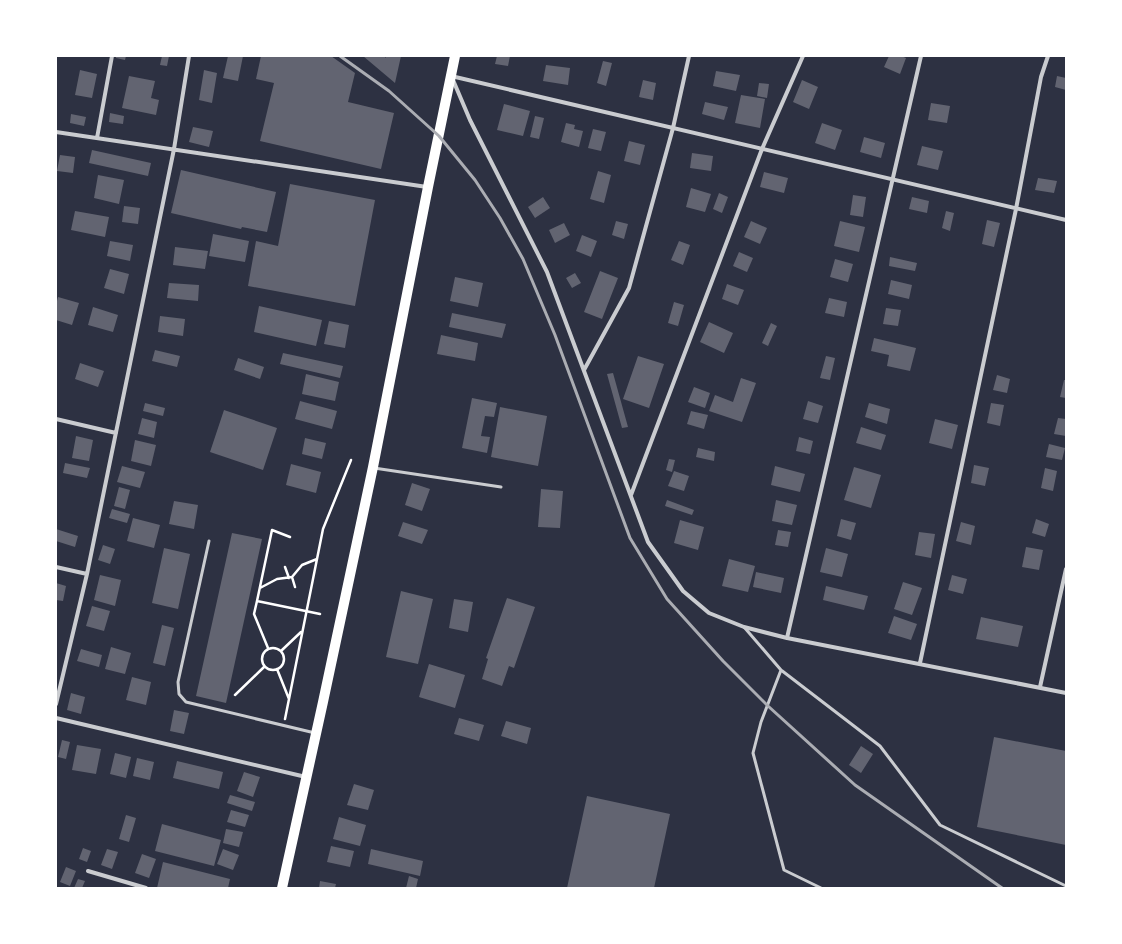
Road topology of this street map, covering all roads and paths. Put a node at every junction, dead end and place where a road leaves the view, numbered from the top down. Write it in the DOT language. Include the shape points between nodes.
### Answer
graph roads {
  1 [pos="112,56"];
  2 [pos="189,56"];
  3 [pos="455,56"];
  4 [pos="689,56"];
  5 [pos="803,56"];
  6 [pos="921,56"];
  7 [pos="1048,56"];
  8 [pos="451,76"];
  9 [pos="673,128"];
  10 [pos="56,132"];
  11 [pos="97,138"];
  12 [pos="174,149"];
  13 [pos="762,149"];
  14 [pos="893,179"];
  15 [pos="428,187"];
  16 [pos="1016,209"];
  17 [pos="1066,220"];
  18 [pos="584,370"];
  19 [pos="56,419"];
  20 [pos="116,433"];
  21 [pos="351,460"];
  22 [pos="373,467"];
  23 [pos="501,487"];
  24 [pos="630,495"];
  25 [pos="290,537"];
  26 [pos="209,541"];
  27 [pos="317,559"];
  28 [pos="56,567"];
  29 [pos="285,567"];
  30 [pos="1066,570"];
  31 [pos="87,574"];
  32 [pos="291,578"];
  33 [pos="295,587"];
  34 [pos="260,589"];
  35 [pos="257,601"];
  36 [pos="306,611"];
  37 [pos="320,614"];
  38 [pos="744,627"];
  39 [pos="302,632"];
  40 [pos="787,638"];
  41 [pos="268,648"];
  42 [pos="281,651"];
  43 [pos="920,663"];
  44 [pos="264,667"];
  45 [pos="277,670"];
  46 [pos="781,670"];
  47 [pos="1040,688"];
  48 [pos="1066,693"];
  49 [pos="235,695"];
  50 [pos="289,699"];
  51 [pos="56,704"];
  52 [pos="56,718"];
  53 [pos="283,725"];
  54 [pos="316,733"];
  55 [pos="306,777"];
  56 [pos="88,871"];
  57 [pos="1066,886"];
  58 [pos="146,888"];
  59 [pos="282,888"];
  60 [pos="822,888"];
  1 -- 11 [label="street"];
  2 -- 12 [label="street"];
  3 -- 8 [label="main road"];
  4 -- 9 [label="street"];
  5 -- 13 [label="street"];
  6 -- 14 [label="street"];
  7 -- 16 [label="street" via="1041,78"];
  8 -- 9 [label="street"];
  8 -- 15 [label="main road"];
  8 -- 18 [label="street" via="470,120 547,272"];
  9 -- 13 [label="street"];
  9 -- 18 [label="street" via="629,288"];
  10 -- 11 [label="street"];
  11 -- 12 [label="street"];
  12 -- 15 [label="street"];
  12 -- 20 [label="street"];
  13 -- 14 [label="street"];
  13 -- 24 [label="street"];
  14 -- 16 [label="street"];
  14 -- 40 [label="street"];
  15 -- 22 [label="main road"];
  16 -- 17 [label="street"];
  16 -- 43 [label="street"];
  18 -- 24 [label="street"];
  19 -- 20 [label="street"];
  20 -- 31 [label="street"];
  21 -- 27 [label="path" via="323,529"];
  22 -- 23 [label="lane"];
  22 -- 54 [label="main road"];
  24 -- 38 [label="street" via="648,542 683,591 709,614"];
  25 -- 34 [label="path" via="272,530"];
  26 -- 53 [label="lane" via="178,682 179,694 186,702"];
  27 -- 32 [label="path" via="302,565"];
  27 -- 36 [label="path"];
  28 -- 31 [label="street"];
  29 -- 32 [label="path"];
  30 -- 47 [label="street"];
  31 -- 51 [label="street"];
  32 -- 33 [label="path"];
  32 -- 34 [label="path" via="277,579"];
  34 -- 35 [label="path"];
  35 -- 36 [label="path"];
  35 -- 41 [label="path" via="254,614"];
  36 -- 37 [label="path"];
  36 -- 39 [label="path"];
  38 -- 40 [label="street"];
  38 -- 46 [label="lane"];
  39 -- 42 [label="path"];
  39 -- 50 [label="path"];
  40 -- 43 [label="street"];
  41 -- 42 [label="path" via="277,648"];
  41 -- 44 [label="path" via="262,656"];
  42 -- 45 [label="path" via="284,663"];
  43 -- 47 [label="street"];
  44 -- 45 [label="path"];
  44 -- 49 [label="path"];
  45 -- 50 [label="path"];
  46 -- 57 [label="lane" via="880,746 940,825"];
  46 -- 60 [label="lane" via="761,722 753,753 784,870"];
  47 -- 48 [label="street"];
  50 -- 53 [label="path"];
  52 -- 55 [label="street"];
  53 -- 54 [label="lane"];
  54 -- 55 [label="main road"];
  55 -- 59 [label="main road"];
  56 -- 58 [label="street"];
}
